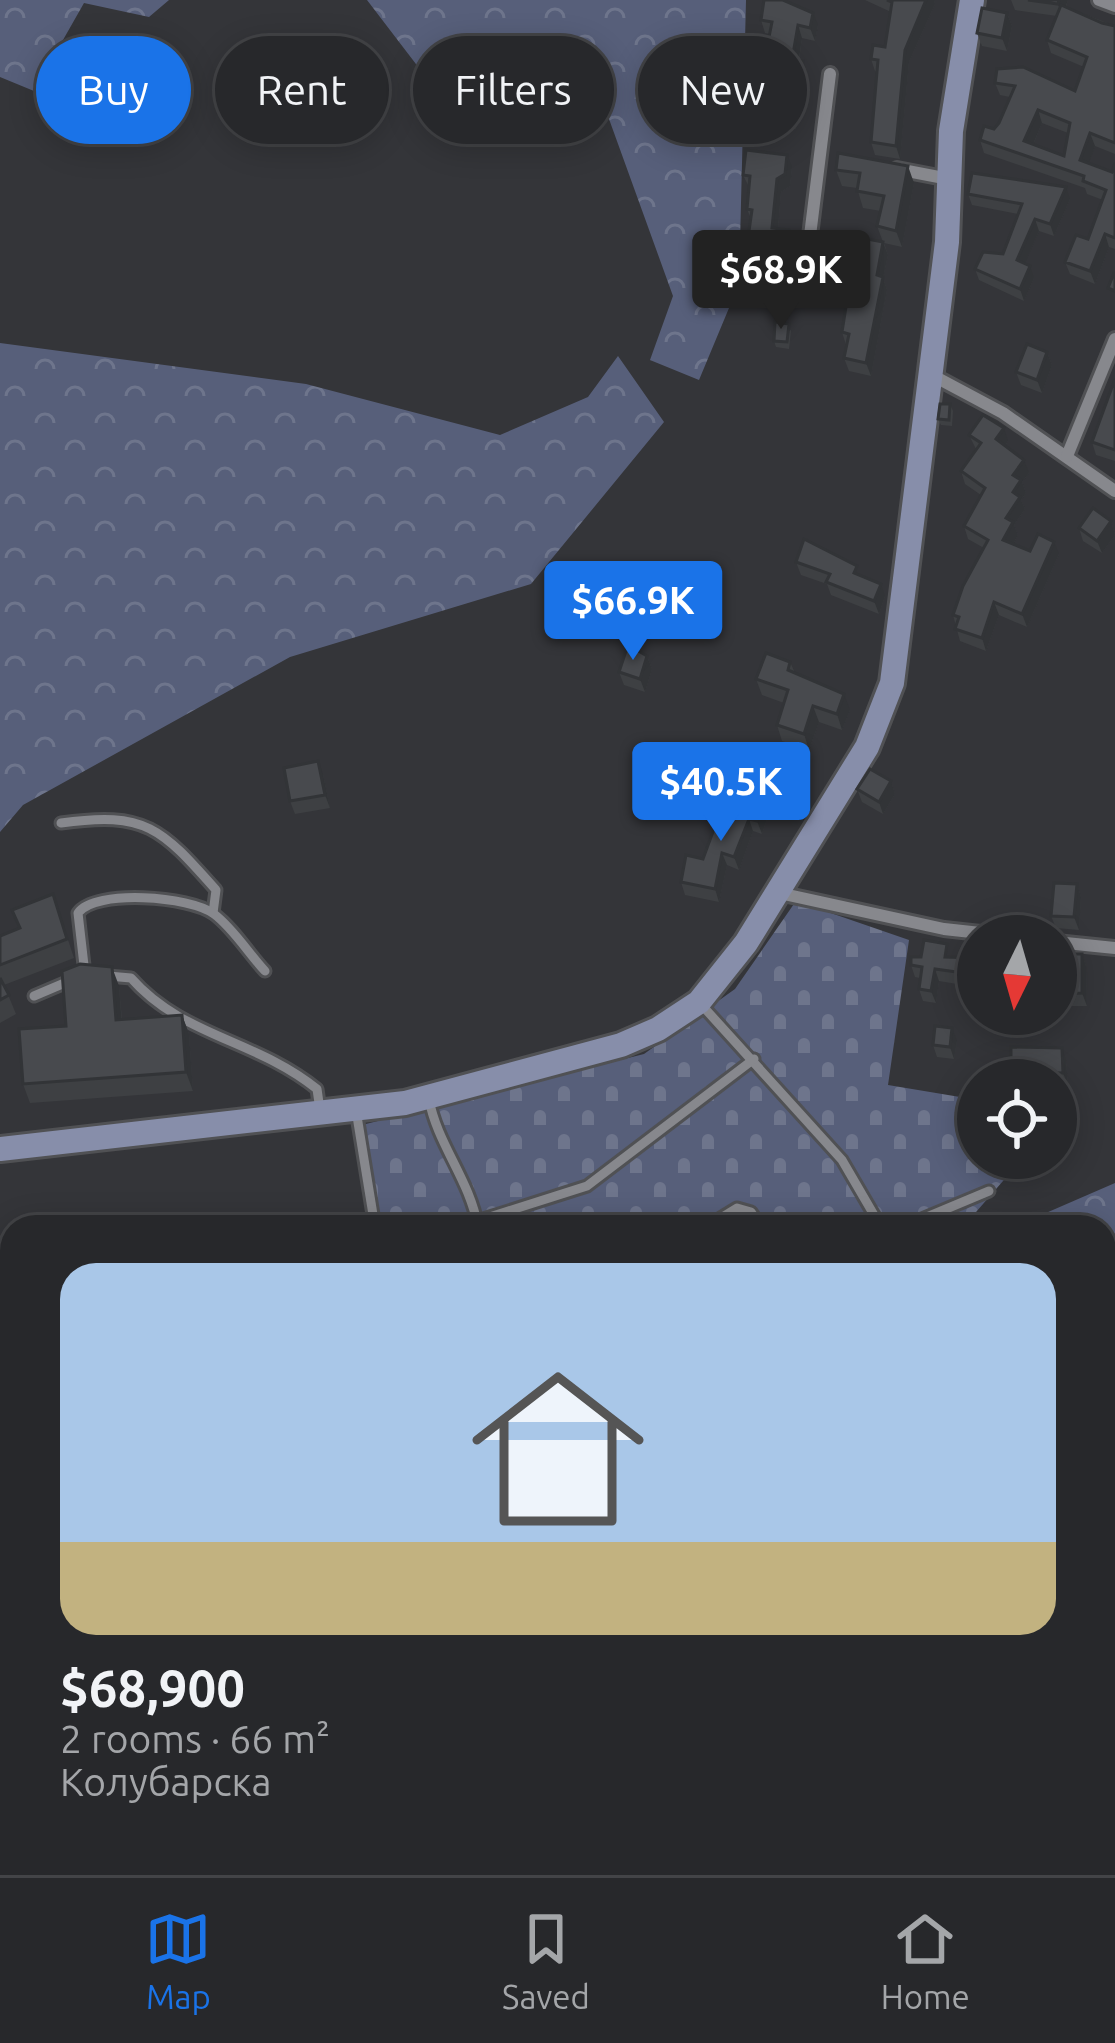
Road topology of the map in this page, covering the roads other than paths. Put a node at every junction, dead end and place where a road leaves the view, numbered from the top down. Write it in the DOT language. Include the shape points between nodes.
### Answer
graph roads {
  1 [pos="972,0"];
  2 [pos="1099,0"];
  3 [pos="1115,6"];
  4 [pos="830,74"];
  5 [pos="820,155"];
  6 [pos="843,160"];
  7 [pos="890,168"];
  8 [pos="949,179"];
  9 [pos="806,268"];
  10 [pos="1115,340"];
  11 [pos="927,372"];
  12 [pos="1067,456"];
  13 [pos="1115,491"];
  14 [pos="62,823"];
  15 [pos="778,893"];
  16 [pos="213,913"];
  17 [pos="957,930"];
  18 [pos="1077,944"];
  19 [pos="1115,948"];
  20 [pos="265,971"];
  21 [pos="85,974"];
  22 [pos="34,996"];
  23 [pos="699,1002"];
  24 [pos="754,1059"];
  25 [pos="428,1096"];
  26 [pos="356,1110"];
  27 [pos="321,1115"];
  28 [pos="0,1149"];
  29 [pos="989,1191"];
  30 [pos="373,1215"];
  31 [pos="475,1215"];
  32 [pos="504,1215"];
  33 [pos="874,1215"];
  34 [pos="932,1215"];
  1 -- 8 [label="main road"];
  2 -- 3 [label="street"];
  4 -- 5 [label="street"];
  5 -- 6 [label="street"];
  5 -- 9 [label="street"];
  7 -- 8 [label="street"];
  8 -- 11 [label="main road"];
  10 -- 12 [label="street"];
  11 -- 12 [label="street"];
  11 -- 15 [label="main road" via="892,683 867,747"];
  12 -- 13 [label="street"];
  14 -- 16 [label="lane" via="134,818 157,831 216,890"];
  15 -- 17 [label="street"];
  15 -- 23 [label="main road"];
  16 -- 20 [label="lane"];
  16 -- 21 [label="lane" via="96,897 78,913"];
  18 -- 19 [label="street"];
  21 -- 22 [label="lane"];
  21 -- 27 [label="lane" via="131,978 159,1010 285,1063 317,1089"];
  23 -- 24 [label="lane"];
  23 -- 25 [label="main road" via="621,1045"];
  24 -- 32 [label="lane" via="587,1186"];
  24 -- 33 [label="lane" via="842,1160"];
  25 -- 26 [label="main road"];
  25 -- 31 [label="lane"];
  26 -- 27 [label="main road"];
  26 -- 30 [label="lane"];
  27 -- 28 [label="main road"];
  29 -- 34 [label="lane"];
}
